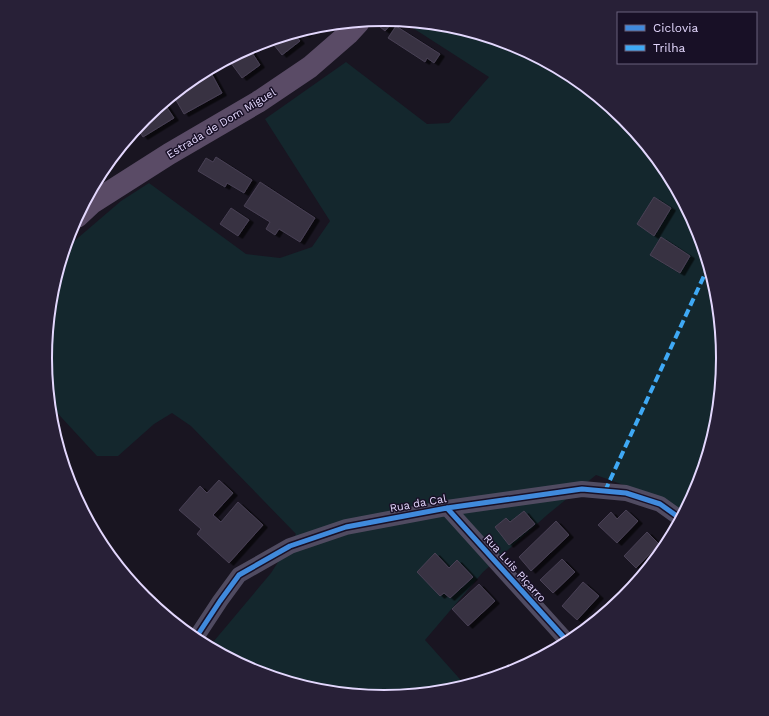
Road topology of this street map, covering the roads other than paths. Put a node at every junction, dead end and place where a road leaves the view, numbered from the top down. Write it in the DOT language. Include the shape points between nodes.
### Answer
graph roads {
  1 [pos="354,28"];
  2 [pos="90,206"];
  3 [pos="447,508"];
  4 [pos="676,516"];
  5 [pos="199,633"];
  6 [pos="564,637"];
  1 -- 2 [label="main road, Estrada de Dom Miguel" via="310,67"];
  3 -- 4 [label="street, Rua da Cal" via="582,489 626,493 660,504"];
  3 -- 5 [label="street, Rua da Cal" via="346,527 290,546 239,575"];
  3 -- 6 [label="street, Rua Luis Piçarro"];
}
